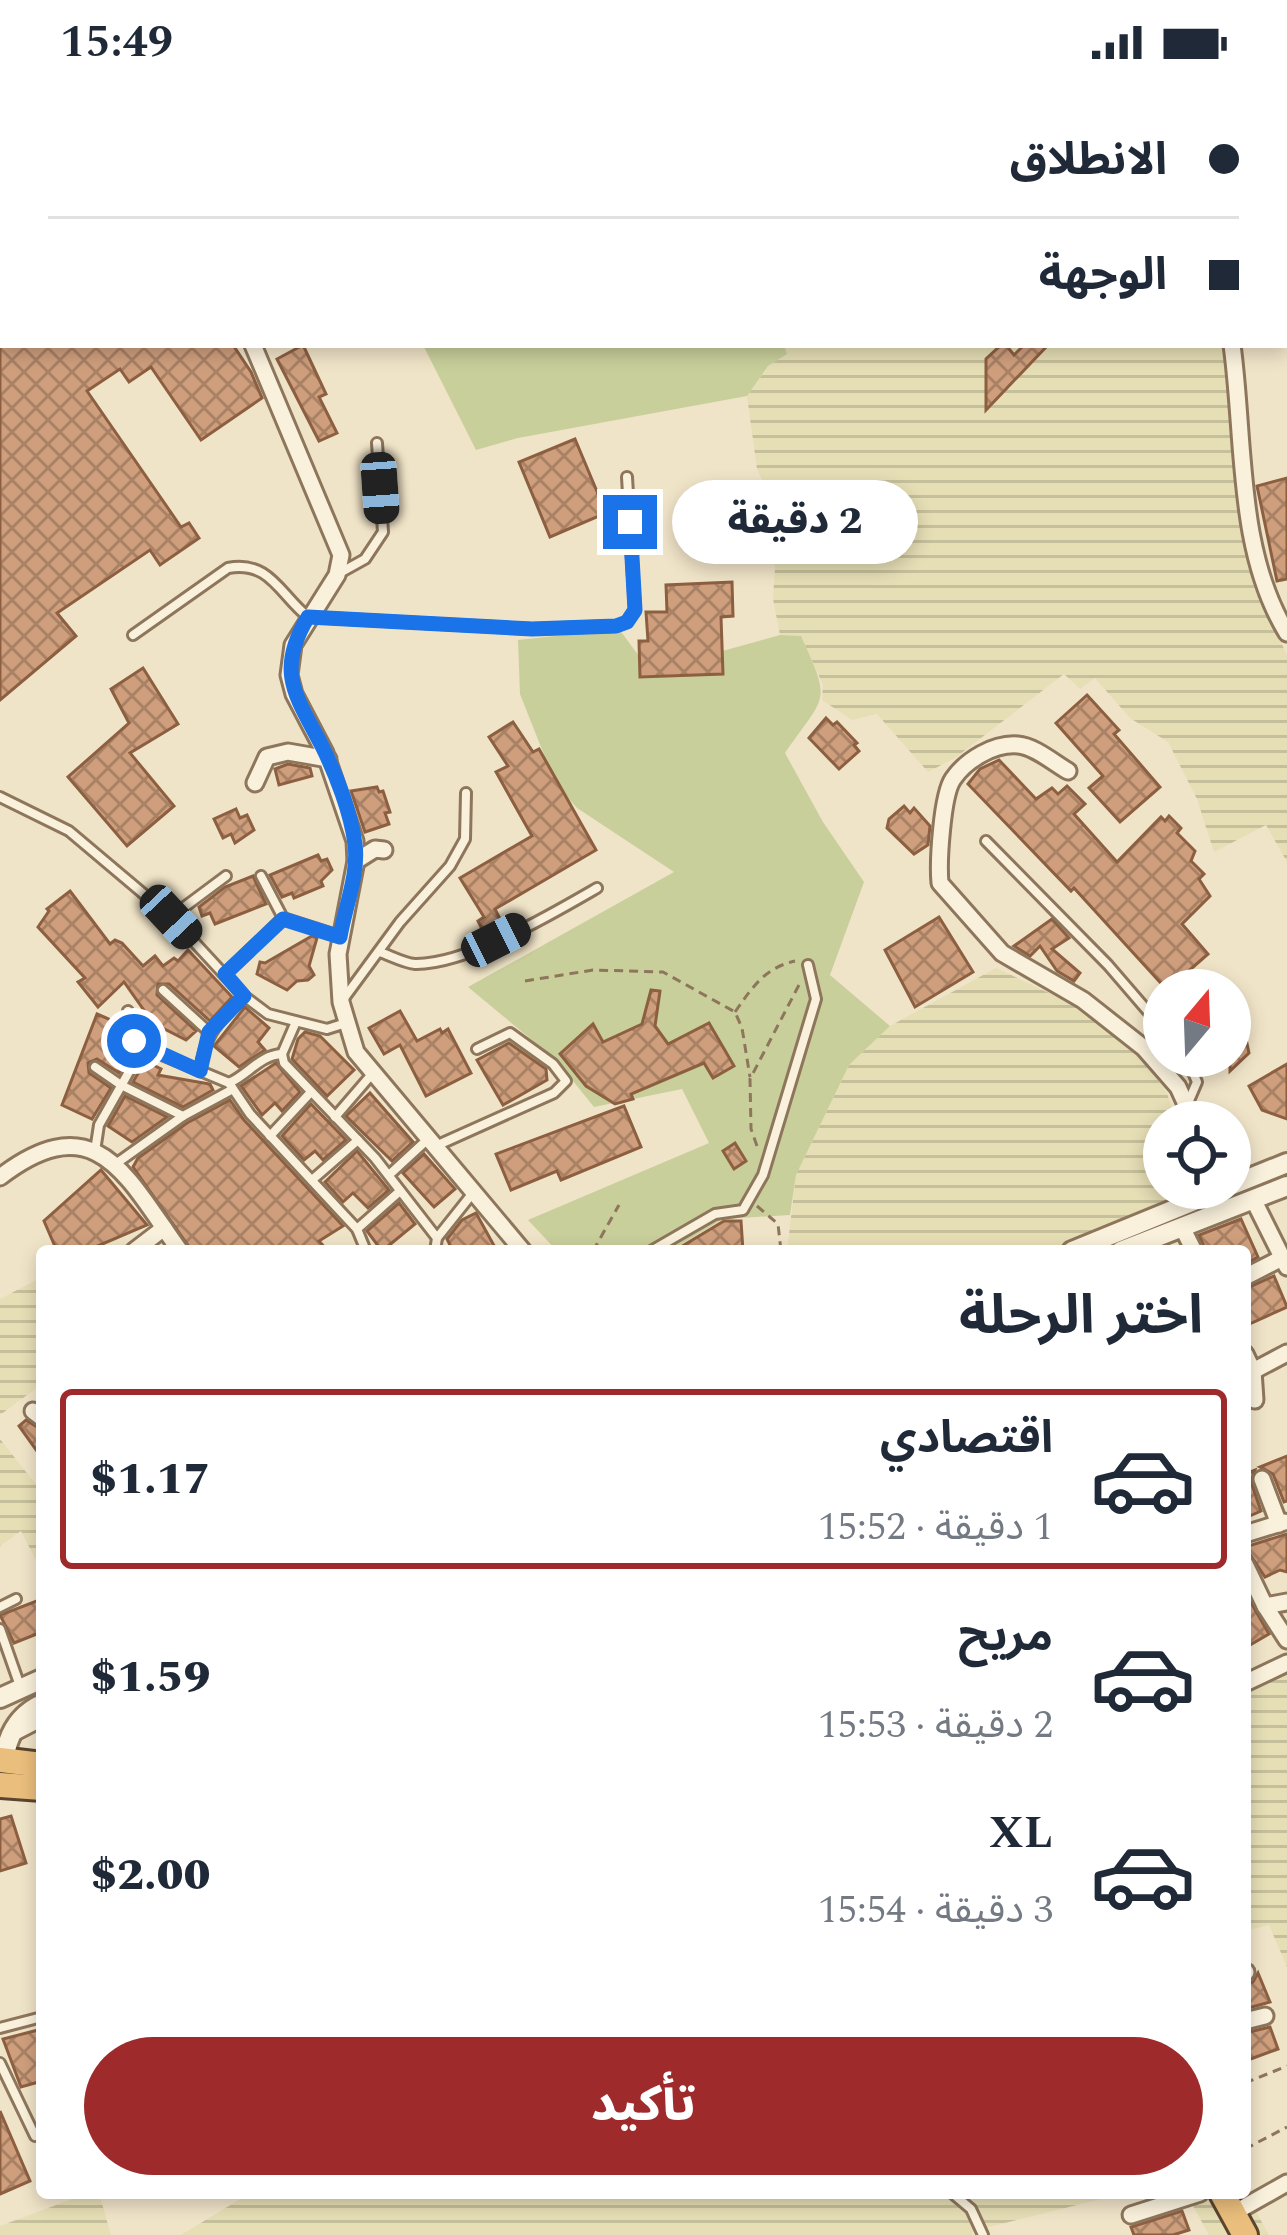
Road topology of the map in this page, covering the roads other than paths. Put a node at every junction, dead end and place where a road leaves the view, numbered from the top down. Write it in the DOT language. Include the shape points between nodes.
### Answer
graph roads {
  1 [pos="254,348"];
  2 [pos="1232,348"];
  3 [pos="377,443"];
  4 [pos="627,477"];
  5 [pos="337,575"];
  6 [pos="308,617"];
  7 [pos="1287,633"];
  8 [pos="133,635"];
  9 [pos="328,759"];
  10 [pos="1068,772"];
  11 [pos="256,783"];
  12 [pos="466,793"];
  13 [pos="0,797"];
  14 [pos="986,841"];
  15 [pos="384,850"];
  16 [pos="356,862"];
  17 [pos="226,876"];
  18 [pos="261,877"];
  19 [pos="596,888"];
  20 [pos="171,917"];
  21 [pos="283,919"];
  22 [pos="340,937"];
  23 [pos="380,952"];
  24 [pos="808,965"];
  25 [pos="225,974"];
  26 [pos="163,990"];
  27 [pos="244,996"];
  28 [pos="341,1002"];
  29 [pos="1143,1006"];
  30 [pos="128,1011"];
  31 [pos="348,1023"];
  32 [pos="296,1024"];
  33 [pos="209,1032"];
  34 [pos="143,1047"];
  35 [pos="477,1049"];
  36 [pos="281,1054"];
  37 [pos="95,1067"];
  38 [pos="200,1071"];
  39 [pos="373,1072"];
  40 [pos="121,1085"];
  41 [pos="231,1086"];
  42 [pos="311,1092"];
  43 [pos="1185,1101"];
  44 [pos="183,1116"];
  45 [pos="335,1117"];
  46 [pos="270,1136"];
  47 [pos="358,1141"];
  48 [pos="433,1142"];
  49 [pos="95,1151"];
  50 [pos="117,1163"];
  51 [pos="1287,1163"];
  52 [pos="389,1175"];
  53 [pos="0,1177"];
  54 [pos="1251,1177"];
  55 [pos="312,1180"];
  56 [pos="1287,1186"];
  57 [pos="400,1191"];
  58 [pos="472,1194"];
  59 [pos="1253,1198"];
  60 [pos="1173,1209"];
  61 [pos="1182,1227"];
  62 [pos="164,1228"];
  63 [pos="357,1229"];
  64 [pos="437,1238"];
  65 [pos="142,1245"];
  66 [pos="176,1245"];
  67 [pos="364,1245"];
  68 [pos="436,1245"];
  69 [pos="518,1245"];
  70 [pos="661,1245"];
  71 [pos="1086,1245"];
  72 [pos="1137,1245"];
  73 [pos="1192,1245"];
  74 [pos="1284,1263"];
  75 [pos="1251,1274"];
  76 [pos="1287,1353"];
  77 [pos="1251,1367"];
  78 [pos="1253,1371"];
  79 [pos="1255,1400"];
  80 [pos="1262,1479"];
  81 [pos="1283,1522"];
  82 [pos="1251,1532"];
  83 [pos="1251,1577"];
  84 [pos="16,1599"];
  85 [pos="1287,1602"];
  86 [pos="0,1606"];
  87 [pos="1264,1606"];
  88 [pos="0,1629"];
  89 [pos="1287,1640"];
  90 [pos="1287,1663"];
  91 [pos="1251,1680"];
  92 [pos="36,1681"];
  93 [pos="20,1688"];
  94 [pos="0,1699"];
  95 [pos="36,1707"];
  96 [pos="36,1724"];
  97 [pos="3,1760"];
  98 [pos="36,1782"];
  99 [pos="1265,2016"];
  100 [pos="36,2019"];
  101 [pos="1251,2020"];
  102 [pos="0,2028"];
  103 [pos="0,2062"];
  104 [pos="34,2136"];
  105 [pos="1287,2183"];
  106 [pos="959,2199"];
  107 [pos="1181,2199"];
  108 [pos="1233,2214"];
  109 [pos="1131,2215"];
  110 [pos="983,2235"];
  1 -- 5 [label="street" via="330,524 341,555"];
  2 -- 7 [label="street" via="1243,480 1268,595"];
  3 -- 5 [label="lane" via="383,532 365,559"];
  4 -- 6 [label="lane" via="635,610 627,622 532,629"];
  5 -- 6 [label="street"];
  6 -- 8 [label="lane" via="274,578 243,565"];
  6 -- 9 [label="street" via="290,675"];
  9 -- 11 [label="street" via="267,757"];
  9 -- 16 [label="street"];
  10 -- 43 [label="street" via="1023,744 986,750 954,776 940,883 1002,953 1144,1048"];
  12 -- 23 [label="lane" via="465,838 451,866"];
  13 -- 20 [label="lane" via="69,831"];
  14 -- 29 [label="lane"];
  15 -- 16 [label="street"];
  16 -- 22 [label="street"];
  17 -- 20 [label="lane"];
  18 -- 21 [label="lane"];
  19 -- 23 [label="lane" via="453,959 412,964"];
  20 -- 25 [label="lane"];
  21 -- 22 [label="lane"];
  21 -- 25 [label="lane"];
  22 -- 28 [label="street"];
  23 -- 28 [label="lane"];
  24 -- 70 [label="lane" via="815,999 752,1200"];
  25 -- 27 [label="lane"];
  26 -- 33 [label="lane"];
  27 -- 32 [label="lane"];
  27 -- 33 [label="lane"];
  28 -- 31 [label="street"];
  30 -- 34 [label="lane"];
  31 -- 32 [label="lane"];
  31 -- 39 [label="street" via="356,1052"];
  32 -- 36 [label="lane"];
  33 -- 38 [label="lane"];
  34 -- 38 [label="lane"];
  34 -- 40 [label="lane"];
  35 -- 48 [label="lane" via="510,1033 566,1082"];
  36 -- 41 [label="lane" via="267,1055"];
  36 -- 42 [label="lane"];
  37 -- 40 [label="lane"];
  38 -- 41 [label="lane"];
  39 -- 45 [label="lane"];
  39 -- 48 [label="street"];
  40 -- 44 [label="lane"];
  40 -- 49 [label="lane"];
  41 -- 44 [label="lane"];
  41 -- 46 [label="lane"];
  42 -- 45 [label="lane"];
  42 -- 46 [label="lane"];
  44 -- 50 [label="lane"];
  45 -- 47 [label="lane"];
  46 -- 55 [label="lane"];
  47 -- 52 [label="lane"];
  47 -- 55 [label="lane"];
  48 -- 52 [label="lane"];
  48 -- 58 [label="street"];
  49 -- 50 [label="street"];
  49 -- 53 [label="street" via="64,1146 29,1155"];
  50 -- 62 [label="street"];
  51 -- 54 [label="street"];
  52 -- 57 [label="lane"];
  55 -- 63 [label="lane"];
  56 -- 59 [label="street"];
  57 -- 63 [label="lane"];
  57 -- 64 [label="lane"];
  58 -- 64 [label="lane"];
  58 -- 69 [label="street"];
  59 -- 61 [label="street"];
  59 -- 74 [label="street"];
  60 -- 71 [label="street"];
  61 -- 72 [label="street"];
  61 -- 73 [label="street"];
  62 -- 65 [label="street"];
  62 -- 66 [label="street"];
  63 -- 67 [label="lane"];
  64 -- 68 [label="lane"];
  74 -- 75 [label="street"];
  76 -- 78 [label="street"];
  77 -- 78 [label="street"];
  78 -- 79 [label="street"];
  80 -- 81 [label="street"];
  81 -- 82 [label="street"];
  83 -- 87 [label="street"];
  84 -- 86 [label="lane"];
  85 -- 87 [label="street"];
  87 -- 89 [label="street"];
  88 -- 93 [label="lane"];
  90 -- 91 [label="street"];
  92 -- 93 [label="street"];
  93 -- 94 [label="street"];
  95 -- 97 [label="street"];
  96 -- 97 [label="street"];
  97 -- 98 [label="highway"];
  99 -- 101 [label="street"];
  100 -- 102 [label="lane"];
  103 -- 104 [label="lane"];
  105 -- 108 [label="street"];
  106 -- 110 [label="lane"];
  107 -- 109 [label="street"];
}
